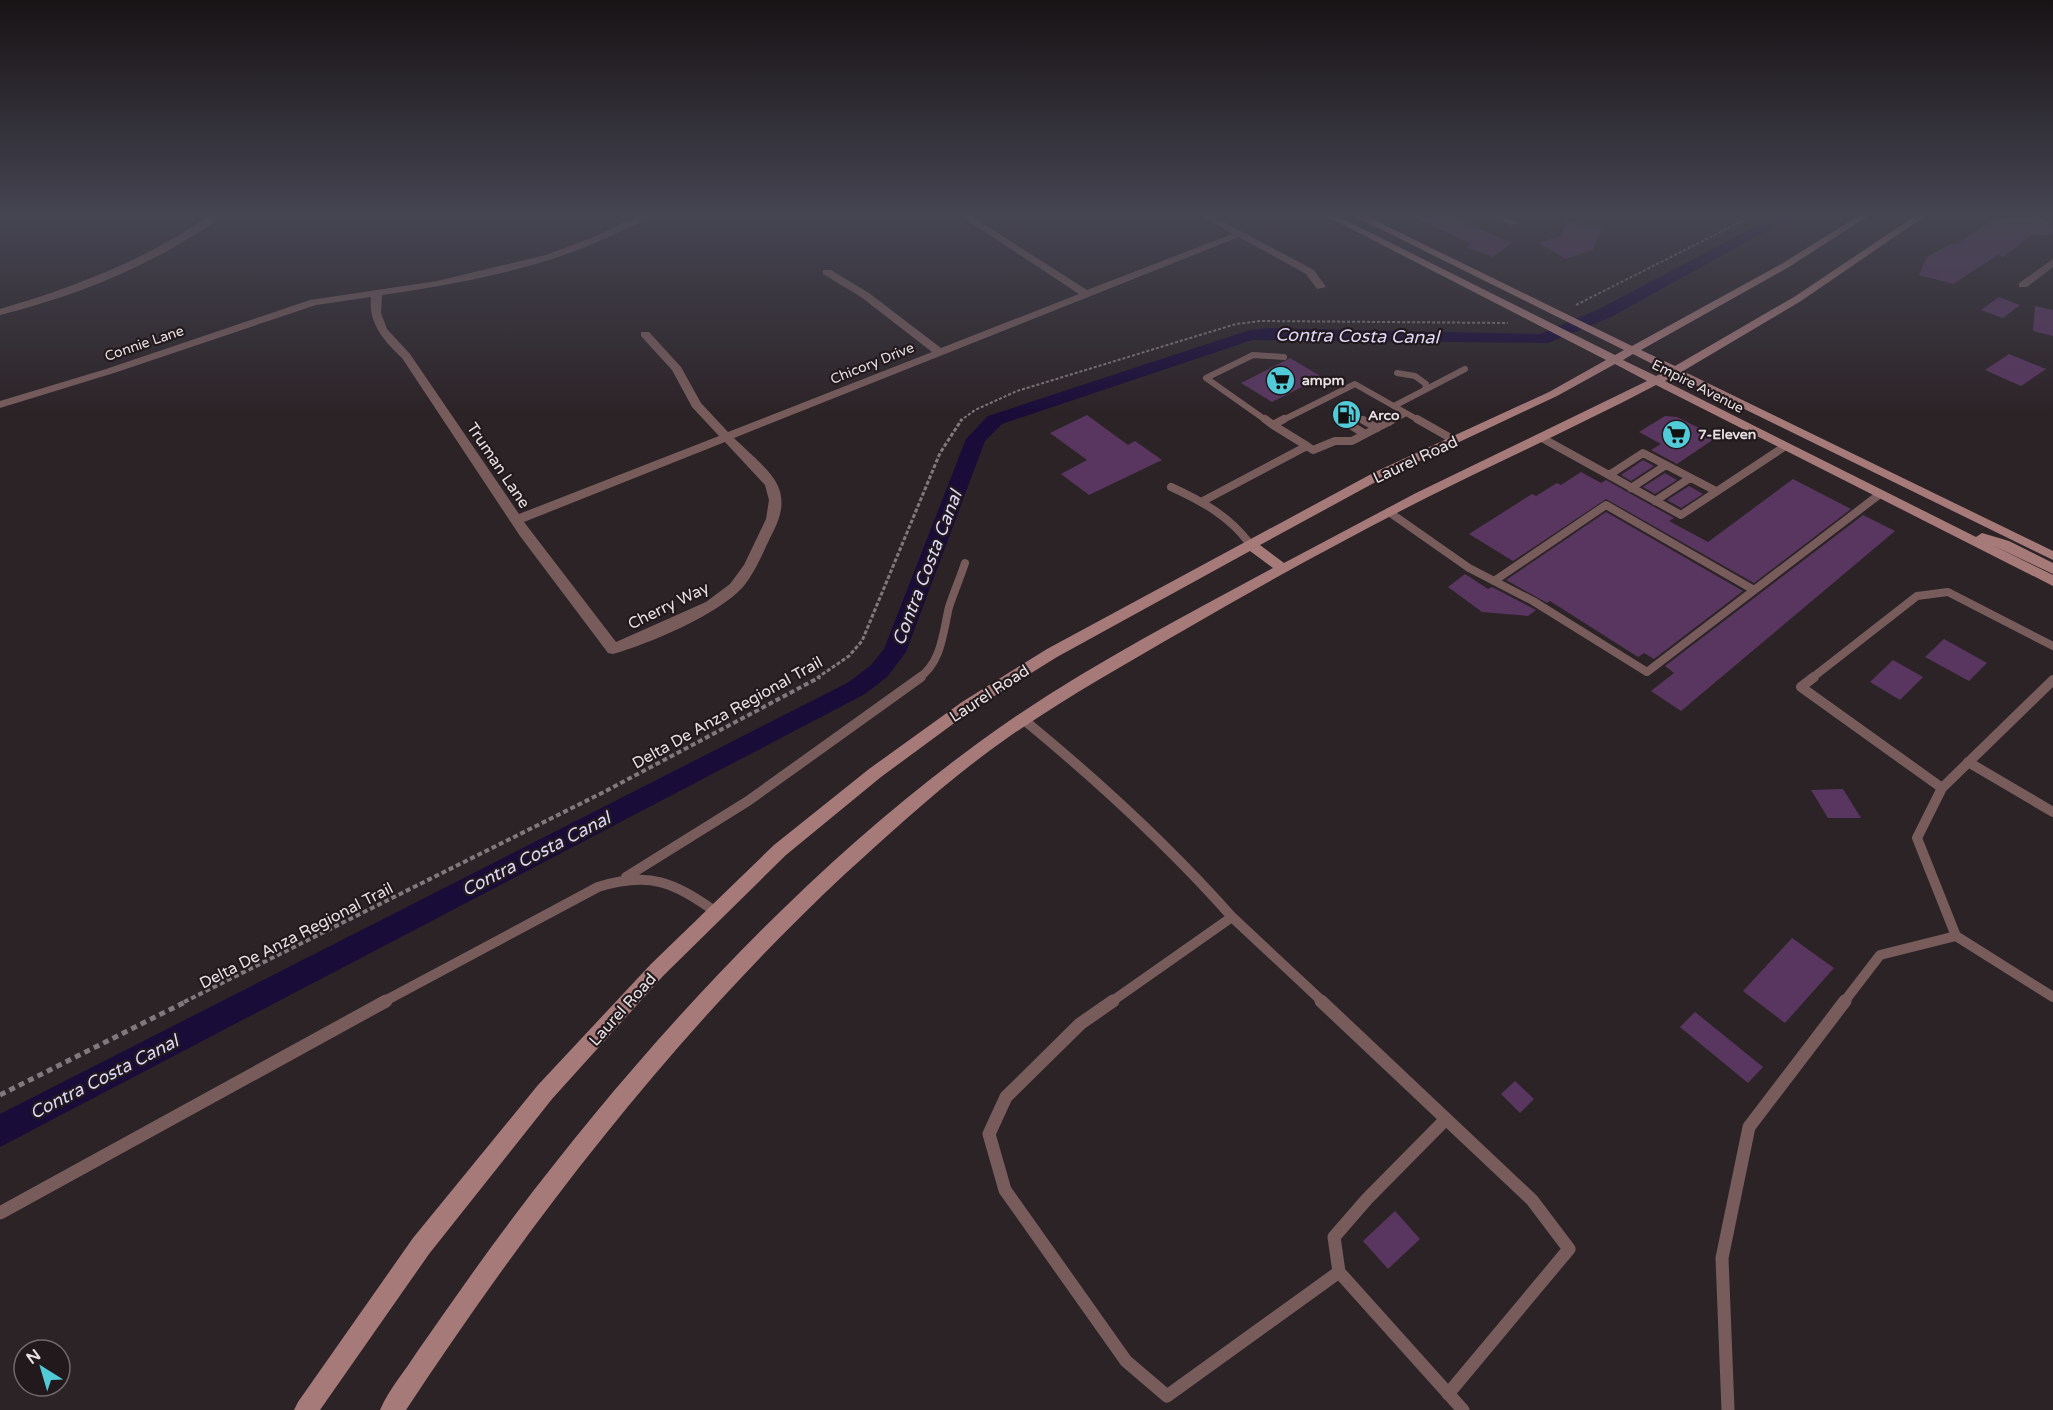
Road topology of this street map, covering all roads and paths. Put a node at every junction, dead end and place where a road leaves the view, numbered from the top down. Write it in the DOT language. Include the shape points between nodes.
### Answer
graph roads {
  1 [pos="88,282"];
  2 [pos="449,282"];
  3 [pos="843,282"];
  4 [pos="1067,282"];
  5 [pos="1117,282"];
  6 [pos="1317,282"];
  7 [pos="1459,282"];
  8 [pos="1500,282"];
  9 [pos="1624,282"];
  10 [pos="1756,282"];
  11 [pos="1824,282"];
  12 [pos="2027,282"];
  13 [pos="2023,285"];
  14 [pos="1321,287"];
  15 [pos="377,293"];
  16 [pos="1086,294"];
  17 [pos="0,312"];
  18 [pos="1565,312"];
  19 [pos="1513,323"];
  20 [pos="645,334"];
  21 [pos="1632,350"];
  22 [pos="939,352"];
  23 [pos="1284,357"];
  24 [pos="1614,360"];
  25 [pos="1465,369"];
  26 [pos="1675,371"];
  27 [pos="1397,373"];
  28 [pos="1655,381"];
  29 [pos="1425,390"];
  30 [pos="0,405"];
  31 [pos="1394,406"];
  32 [pos="1406,413"];
  33 [pos="1376,414"];
  34 [pos="1363,420"];
  35 [pos="1389,422"];
  36 [pos="1273,426"];
  37 [pos="1352,426"];
  38 [pos="1377,428"];
  39 [pos="1339,432"];
  40 [pos="1365,434"];
  41 [pos="725,437"];
  42 [pos="1542,438"];
  43 [pos="1454,440"];
  44 [pos="1352,441"];
  45 [pos="1307,446"];
  46 [pos="1784,447"];
  47 [pos="1666,465"];
  48 [pos="1609,475"];
  49 [pos="1690,478"];
  50 [pos="1171,487"];
  51 [pos="1632,488"];
  52 [pos="1716,491"];
  53 [pos="1880,494"];
  54 [pos="1203,501"];
  55 [pos="1655,501"];
  56 [pos="1389,512"];
  57 [pos="517,520"];
  58 [pos="1944,526"];
  59 [pos="1250,544"];
  60 [pos="2053,556"];
  61 [pos="965,563"];
  62 [pos="1283,569"];
  63 [pos="2053,569"];
  64 [pos="1494,581"];
  65 [pos="2053,581"];
  66 [pos="1754,590"];
  67 [pos="2053,646"];
  68 [pos="613,650"];
  69 [pos="2053,680"];
  70 [pos="1024,720"];
  71 [pos="1968,762"];
  72 [pos="1942,788"];
  73 [pos="2053,812"];
  74 [pos="624,878"];
  75 [pos="716,912"];
  76 [pos="1232,917"];
  77 [pos="1956,936"];
  78 [pos="2053,997"];
  79 [pos="0,1095"];
  80 [pos="1446,1119"];
  81 [pos="0,1213"];
  82 [pos="1339,1272"];
  83 [pos="1448,1394"];
  84 [pos="306,1410"];
  85 [pos="392,1410"];
  86 [pos="1463,1410"];
  87 [pos="1728,1410"];
  1 -- 17 [label="street"];
  2 -- 15 [label="street, Connie Lane"];
  3 -- 22 [label="street"];
  4 -- 16 [label="street"];
  5 -- 16 [label="street, Chicory Drive"];
  6 -- 14 [label="street"];
  7 -- 24 [label="main road, Empire Avenue"];
  8 -- 18 [label="main road, Empire Avenue"];
  9 -- 18 [label="path"];
  10 -- 21 [label="main road, Laurel Road"];
  11 -- 26 [label="main road"];
  12 -- 13 [label="street"];
  15 -- 30 [label="street, Connie Lane" via="314,302"];
  15 -- 57 [label="street, Truman Lane" via="376,321 406,356"];
  16 -- 22 [label="street, Chicory Drive"];
  18 -- 21 [label="main road, Empire Avenue" via="1592,331"];
  19 -- 79 [label="path, Delta De Anza Regional Trail" via="1236,324 1017,391 975,410 959,422 940,453 862,641 827,673 604,792"];
  20 -- 41 [label="street, Cherry Way" via="677,369 696,405"];
  21 -- 24 [label="main road, Laurel Road"];
  21 -- 26 [label="main road, Empire Avenue"];
  22 -- 41 [label="street, Chicory Drive"];
  23 -- 36 [label="lane" via="1253,355 1206,378"];
  24 -- 28 [label="main road, Empire Avenue"];
  24 -- 43 [label="main road, Laurel Road" via="1553,394"];
  25 -- 29 [label="lane"];
  26 -- 28 [label="main road"];
  26 -- 60 [label="main road, Empire Avenue"];
  27 -- 29 [label="lane" via="1420,379 1426,384"];
  28 -- 42 [label="main road"];
  28 -- 46 [label="main road, Empire Avenue"];
  29 -- 31 [label="lane"];
  31 -- 32 [label="lane"];
  31 -- 36 [label="lane" via="1355,384"];
  32 -- 35 [label="lane"];
  32 -- 43 [label="lane"];
  33 -- 35 [label="lane"];
  34 -- 38 [label="lane"];
  35 -- 38 [label="lane"];
  36 -- 45 [label="lane"];
  37 -- 40 [label="lane"];
  38 -- 40 [label="lane"];
  39 -- 44 [label="lane"];
  40 -- 44 [label="lane"];
  41 -- 57 [label="street, Chicory Drive"];
  41 -- 68 [label="street, Cherry Way" via="771,484 777,501 773,520 750,569 734,589 709,606"];
  42 -- 48 [label="lane"];
  42 -- 56 [label="main road"];
  43 -- 59 [label="main road, Laurel Road"];
  44 -- 45 [label="lane" via="1332,439 1313,450"];
  45 -- 54 [label="lane"];
  46 -- 52 [label="lane"];
  46 -- 53 [label="main road, Empire Avenue"];
  47 -- 48 [label="lane" via="1643,453"];
  47 -- 49 [label="lane"];
  47 -- 51 [label="lane"];
  48 -- 51 [label="lane"];
  49 -- 52 [label="lane"];
  49 -- 55 [label="lane"];
  50 -- 54 [label="lane"];
  51 -- 55 [label="lane"];
  52 -- 55 [label="lane" via="1682,515"];
  53 -- 58 [label="main road, Empire Avenue"];
  53 -- 66 [label="lane"];
  54 -- 59 [label="lane" via="1238,525"];
  56 -- 62 [label="main road"];
  56 -- 64 [label="lane"];
  57 -- 68 [label="street, Truman Lane"];
  58 -- 63 [label="main road" via="2004,544"];
  58 -- 65 [label="main road, Empire Avenue"];
  59 -- 62 [label="main road"];
  59 -- 75 [label="main road, Laurel Road" via="1052,653 967,706 815,822"];
  61 -- 74 [label="lane" via="938,654 928,672 748,801"];
  62 -- 70 [label="main road"];
  64 -- 66 [label="lane" via="1606,505"];
  64 -- 66 [label="lane" via="1533,600 1647,672"];
  67 -- 72 [label="lane" via="1948,592 1917,596 1800,687"];
  69 -- 71 [label="lane"];
  70 -- 76 [label="lane" via="1074,761"];
  70 -- 85 [label="main road" via="929,790 807,897 688,1019 583,1144 485,1273"];
  71 -- 72 [label="lane"];
  71 -- 73 [label="lane"];
  72 -- 77 [label="lane" via="1917,838"];
  74 -- 75 [label="lane" via="661,879"];
  74 -- 81 [label="lane" via="598,887"];
  75 -- 84 [label="main road, Laurel Road" via="545,1092 421,1246"];
  76 -- 80 [label="lane"];
  76 -- 82 [label="lane" via="1080,1024 1006,1096 989,1134 1005,1190 1126,1361 1167,1396"];
  77 -- 78 [label="lane"];
  77 -- 87 [label="lane" via="1880,955 1749,1127 1722,1258"];
  80 -- 82 [label="lane" via="1334,1237"];
  80 -- 83 [label="lane" via="1532,1200 1569,1249"];
  82 -- 83 [label="lane"];
  83 -- 86 [label="lane"];
}
